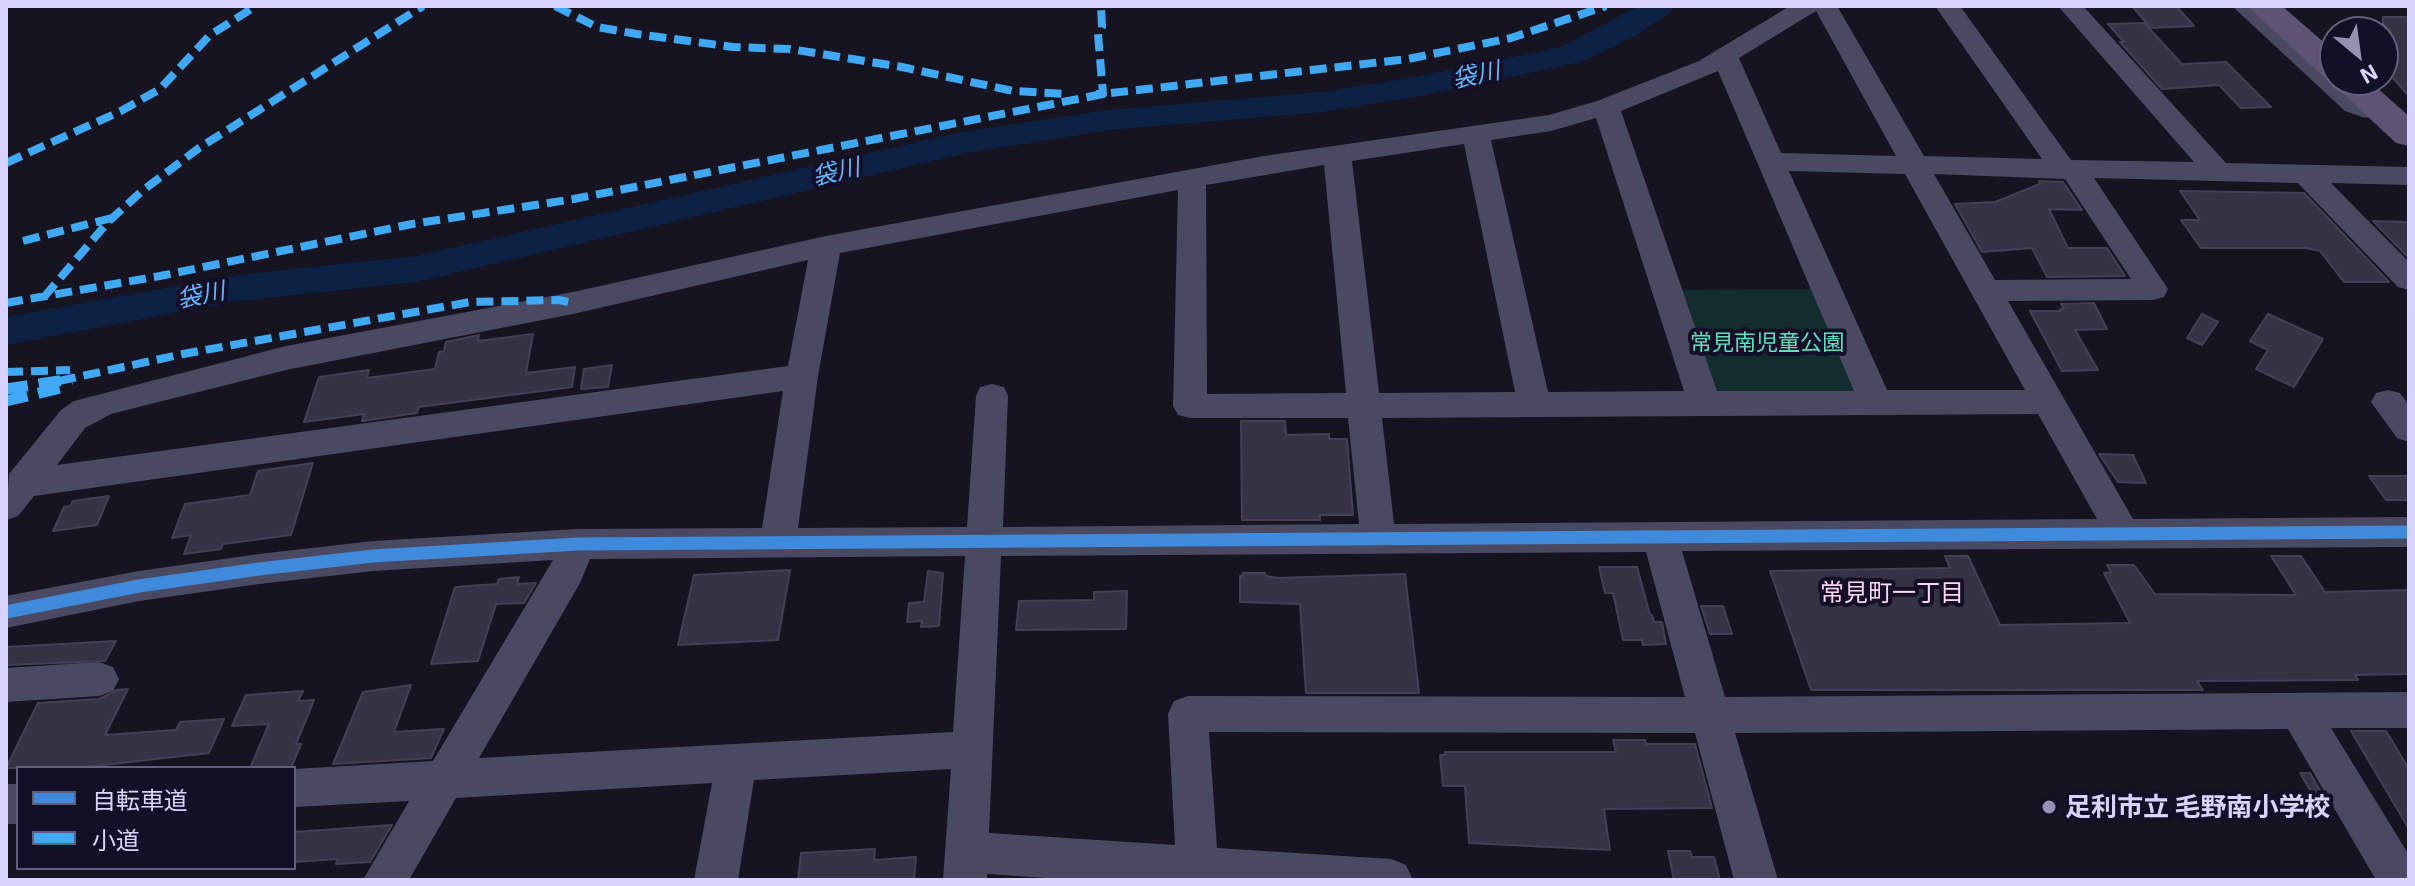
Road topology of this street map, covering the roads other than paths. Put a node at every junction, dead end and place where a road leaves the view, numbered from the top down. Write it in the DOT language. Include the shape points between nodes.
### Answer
graph roads {
  1 [pos="1807,6"];
  2 [pos="1825,6"];
  3 [pos="1947,6"];
  4 [pos="2070,6"];
  5 [pos="2244,6"];
  6 [pos="2263,6"];
  7 [pos="2319,55"];
  8 [pos="1725,56"];
  9 [pos="2366,96"];
  10 [pos="1606,107"];
  11 [pos="2383,111"];
  12 [pos="2409,135"];
  13 [pos="1476,136"];
  14 [pos="1337,154"];
  15 [pos="1771,162"];
  16 [pos="1915,166"];
  17 [pos="2069,170"];
  18 [pos="2218,172"];
  19 [pos="2306,174"];
  20 [pos="2409,176"];
  21 [pos="1192,178"];
  22 [pos="826,246"];
  23 [pos="2409,280"];
  24 [pos="1986,291"];
  25 [pos="802,376"];
  26 [pos="992,396"];
  27 [pos="2048,402"];
  28 [pos="2409,402"];
  29 [pos="1876,403"];
  30 [pos="1534,404"];
  31 [pos="1705,404"];
  32 [pos="1361,405"];
  33 [pos="2409,429"];
  34 [pos="14,495"];
  35 [pos="2409,532"];
  36 [pos="2123,534"];
  37 [pos="1660,537"];
  38 [pos="1378,539"];
  39 [pos="778,542"];
  40 [pos="983,542"];
  41 [pos="578,544"];
  42 [pos="6,612"];
  43 [pos="99,679"];
  44 [pos="6,685"];
  45 [pos="2409,710"];
  46 [pos="2299,711"];
  47 [pos="1709,715"];
  48 [pos="974,749"];
  49 [pos="736,763"];
  50 [pos="442,779"];
  51 [pos="296,788"];
  52 [pos="966,866"];
  53 [pos="1198,874"];
  54 [pos="385,880"];
  55 [pos="716,880"];
  56 [pos="1391,880"];
  57 [pos="1756,880"];
  58 [pos="2400,880"];
  1 -- 8 [label="street"];
  2 -- 16 [label="street"];
  3 -- 17 [label="street"];
  4 -- 18 [label="street"];
  5 -- 11 [label="street" via="2354,105"];
  6 -- 7 [label="main road"];
  8 -- 10 [label="street"];
  8 -- 15 [label="street"];
  9 -- 11 [label="main road"];
  10 -- 13 [label="street"];
  10 -- 31 [label="street"];
  11 -- 12 [label="main road"];
  13 -- 14 [label="street"];
  13 -- 30 [label="street"];
  14 -- 21 [label="street"];
  14 -- 32 [label="street"];
  15 -- 16 [label="street"];
  15 -- 29 [label="street"];
  16 -- 17 [label="street"];
  16 -- 24 [label="street"];
  17 -- 18 [label="street"];
  17 -- 24 [label="street" via="2153,289"];
  18 -- 19 [label="street"];
  19 -- 20 [label="street"];
  19 -- 23 [label="street"];
  21 -- 22 [label="street"];
  21 -- 32 [label="street" via="1190,406"];
  22 -- 25 [label="street"];
  22 -- 34 [label="street" via="573,303 286,358 106,403 73,419"];
  24 -- 27 [label="street"];
  25 -- 34 [label="street"];
  25 -- 39 [label="street"];
  26 -- 40 [label="street"];
  27 -- 29 [label="street"];
  27 -- 36 [label="street"];
  28 -- 33 [label="street" via="2388,402"];
  29 -- 31 [label="street"];
  30 -- 31 [label="street"];
  30 -- 32 [label="street"];
  32 -- 38 [label="street"];
  35 -- 36 [label="street"];
  36 -- 37 [label="street"];
  37 -- 38 [label="street"];
  37 -- 47 [label="street"];
  38 -- 40 [label="street"];
  39 -- 40 [label="street"];
  39 -- 41 [label="street"];
  40 -- 48 [label="street"];
  41 -- 42 [label="street" via="373,556 259,569"];
  41 -- 50 [label="street" via="567,572"];
  43 -- 44 [label="street"];
  45 -- 46 [label="street"];
  46 -- 47 [label="street"];
  46 -- 58 [label="street"];
  47 -- 53 [label="street" via="1188,714"];
  47 -- 57 [label="street"];
  48 -- 49 [label="street"];
  48 -- 52 [label="street"];
  49 -- 50 [label="street"];
  49 -- 55 [label="street"];
  50 -- 51 [label="street"];
  50 -- 54 [label="street"];
  52 -- 53 [label="street"];
  53 -- 56 [label="street"];
}
